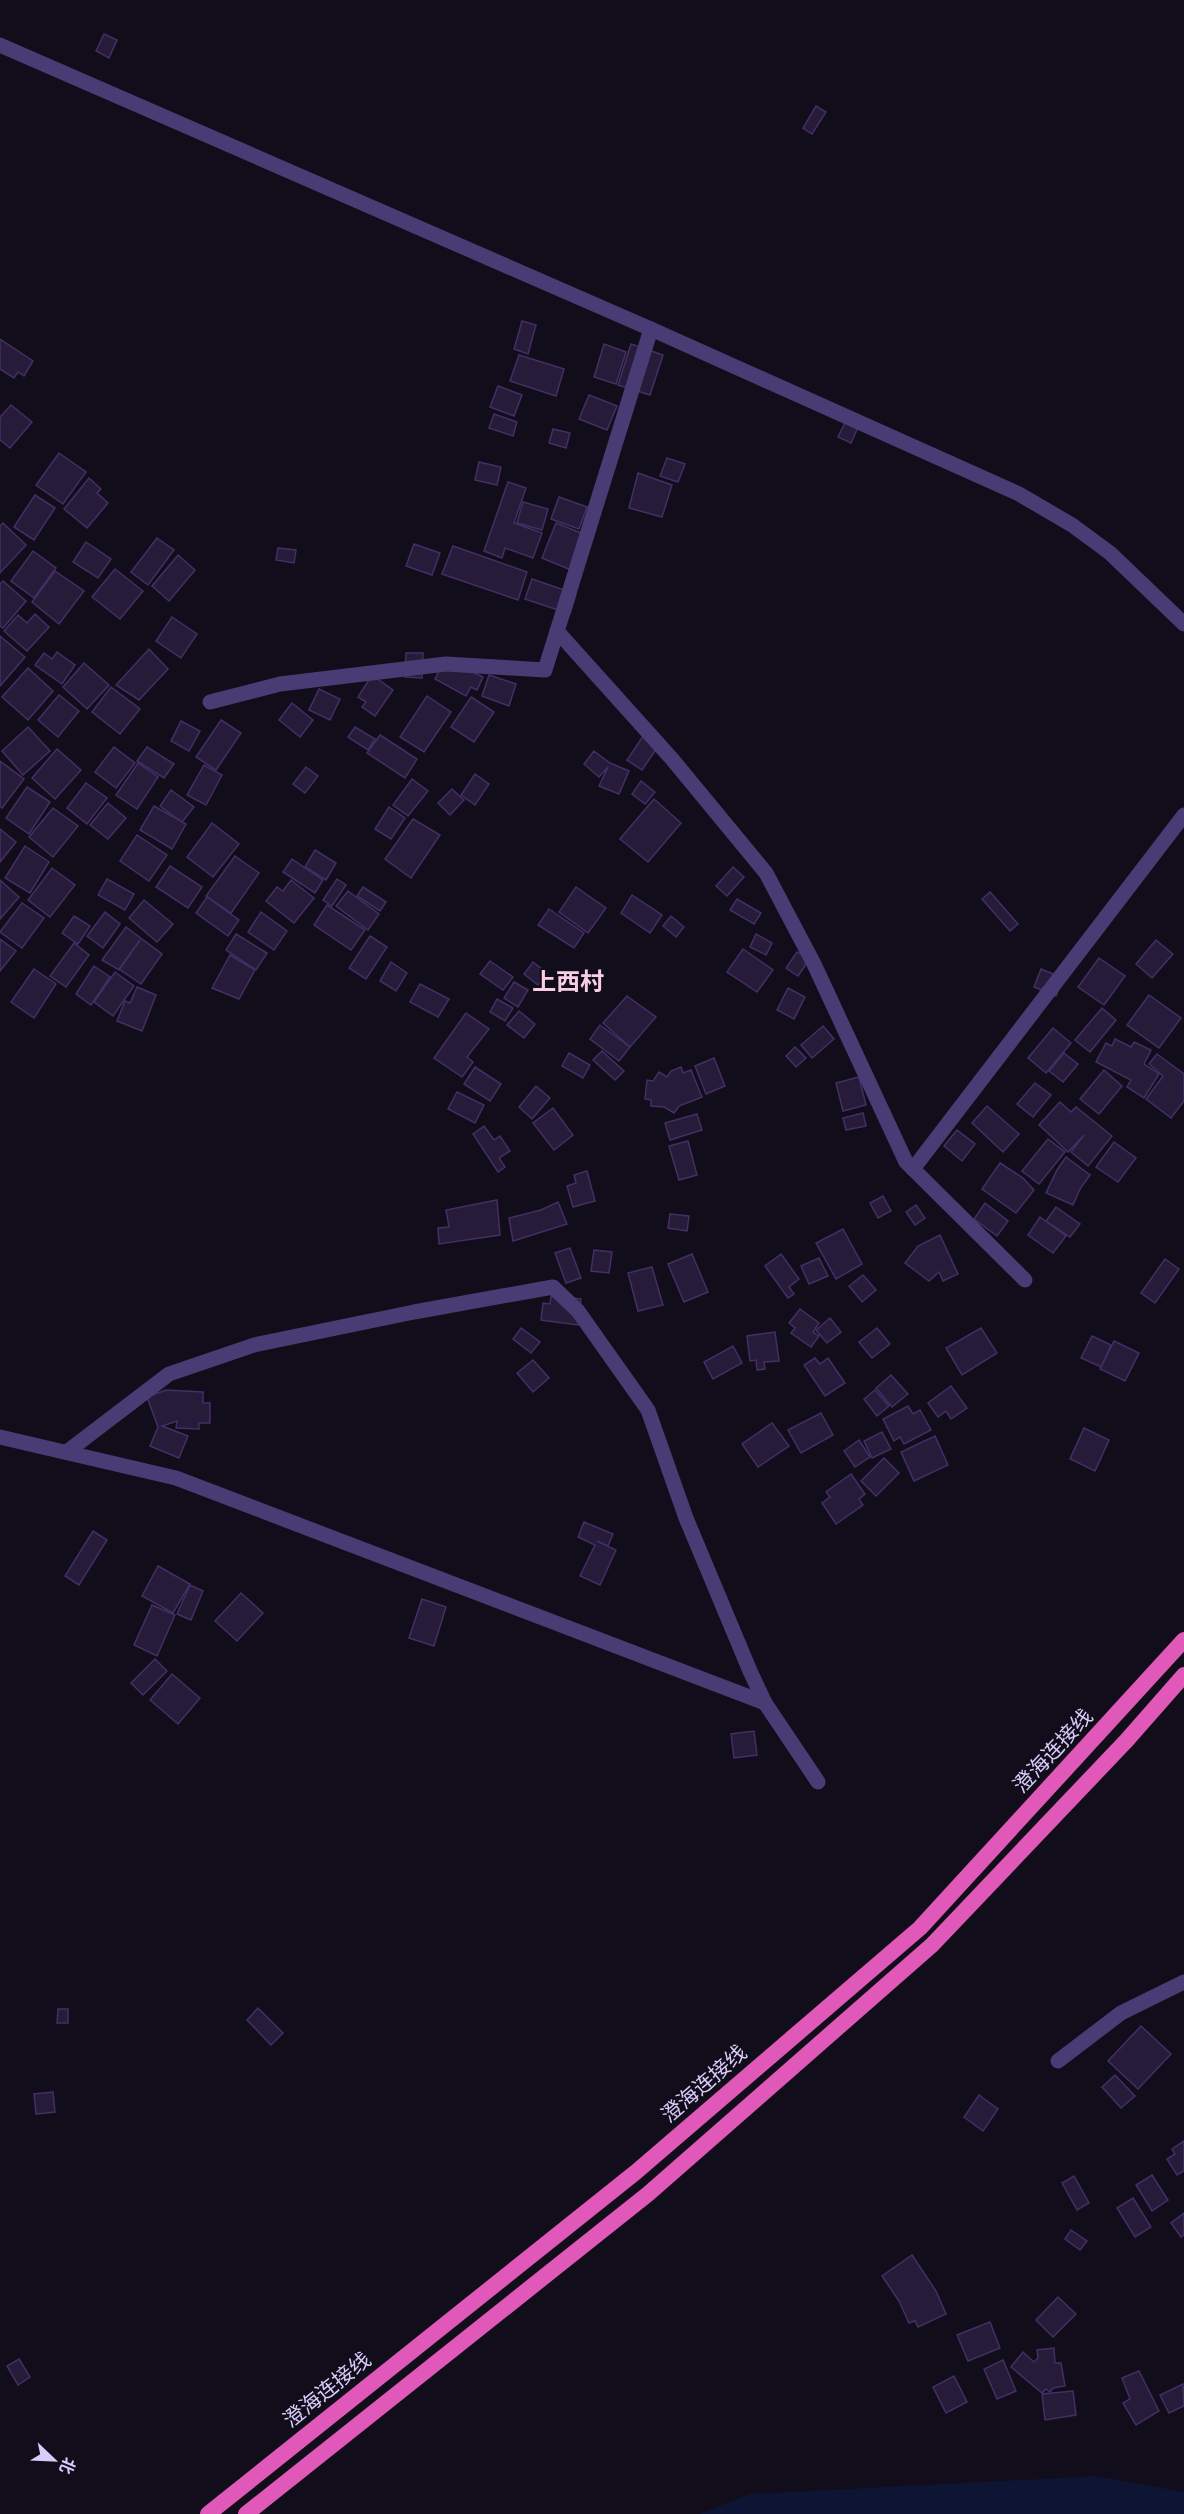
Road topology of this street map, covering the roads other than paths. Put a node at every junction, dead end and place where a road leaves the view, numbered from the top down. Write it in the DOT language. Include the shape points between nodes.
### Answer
graph roads {
  1 [pos="0,45"];
  2 [pos="651,329"];
  3 [pos="1184,624"];
  4 [pos="557,631"];
  5 [pos="210,702"];
  6 [pos="1184,815"];
  7 [pos="913,1169"];
  8 [pos="1025,1280"];
  9 [pos="0,1437"];
  10 [pos="68,1451"];
  11 [pos="1184,1640"];
  12 [pos="1184,1675"];
  13 [pos="765,1702"];
  14 [pos="818,1782"];
  15 [pos="1184,1982"];
  16 [pos="1058,2061"];
  17 [pos="208,2514"];
  18 [pos="246,2514"];
  1 -- 2 [label="street"];
  2 -- 3 [label="street" via="1018,494 1072,525 1110,553"];
  2 -- 4 [label="street"];
  4 -- 5 [label="street" via="545,670 446,664 280,684"];
  4 -- 7 [label="street" via="672,759 766,873 814,964 906,1162"];
  6 -- 7 [label="street"];
  7 -- 8 [label="street"];
  9 -- 10 [label="street"];
  10 -- 13 [label="street" via="176,1478"];
  10 -- 13 [label="street" via="169,1374 254,1345 554,1287 579,1311 648,1410 686,1518"];
  11 -- 17 [label="highway, 澄海连接线" via="920,1928 636,2172"];
  12 -- 18 [label="highway" via="932,1944 648,2194"];
  13 -- 14 [label="street"];
  15 -- 16 [label="street" via="1121,2013"];
}
